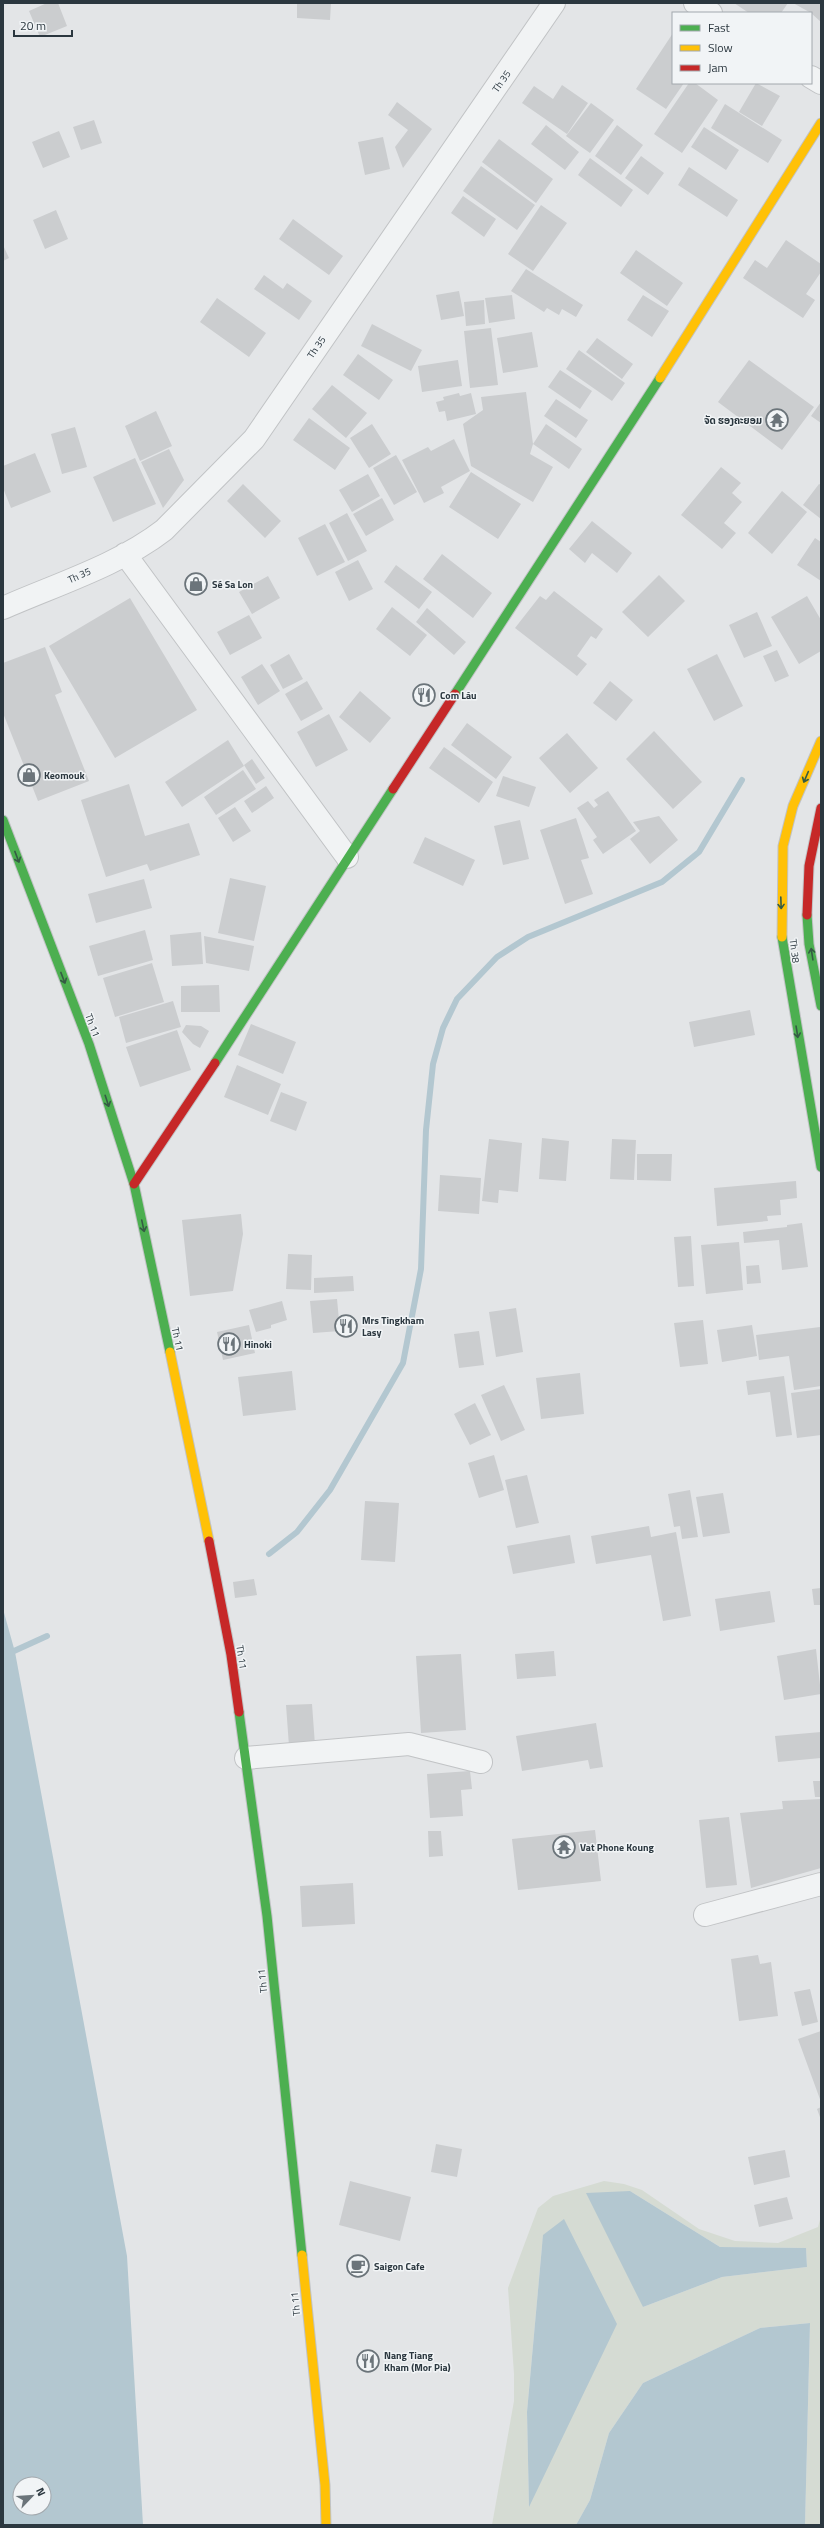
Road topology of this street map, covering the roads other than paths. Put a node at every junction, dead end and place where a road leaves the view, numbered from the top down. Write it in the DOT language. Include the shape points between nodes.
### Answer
graph roads {
  1 [pos="554,3"];
  2 [pos="695,3"];
  3 [pos="709,12"];
  4 [pos="812,78"];
  5 [pos="821,83"];
  6 [pos="821,123"];
  7 [pos="125,554"];
  8 [pos="3,608"];
  9 [pos="821,741"];
  10 [pos="821,808"];
  11 [pos="3,820"];
  12 [pos="347,857"];
  13 [pos="821,1006"];
  14 [pos="821,1167"];
  15 [pos="134,1184"];
  16 [pos="246,1758"];
  17 [pos="481,1762"];
  18 [pos="821,1884"];
  19 [pos="705,1915"];
  20 [pos="326,2525"];
  1 -- 7 [label="street, Th 35" via="254,439 164,530"];
  2 -- 3 [label="street"];
  4 -- 5 [label="street"];
  6 -- 12 [label="street" via="661,376"];
  7 -- 8 [label="street, Th 35"];
  7 -- 12 [label="street"];
  9 -- 14 [label="street, Th 38, one-way" via="794,806 784,846 781,892 782,944"];
  13 -- 10 [label="street, Th 38, one-way" via="807,924 812,840"];
  11 -- 15 [label="street, Th 11, one-way" via="88,1044"];
  12 -- 15 [label="street" via="164,1142"];
  15 -- 16 [label="street, Th 11, one-way" via="209,1539"];
  16 -- 17 [label="street" via="409,1744"];
  16 -- 20 [label="street, Th 11" via="267,1916 325,2485"];
  18 -- 19 [label="street"];
}
